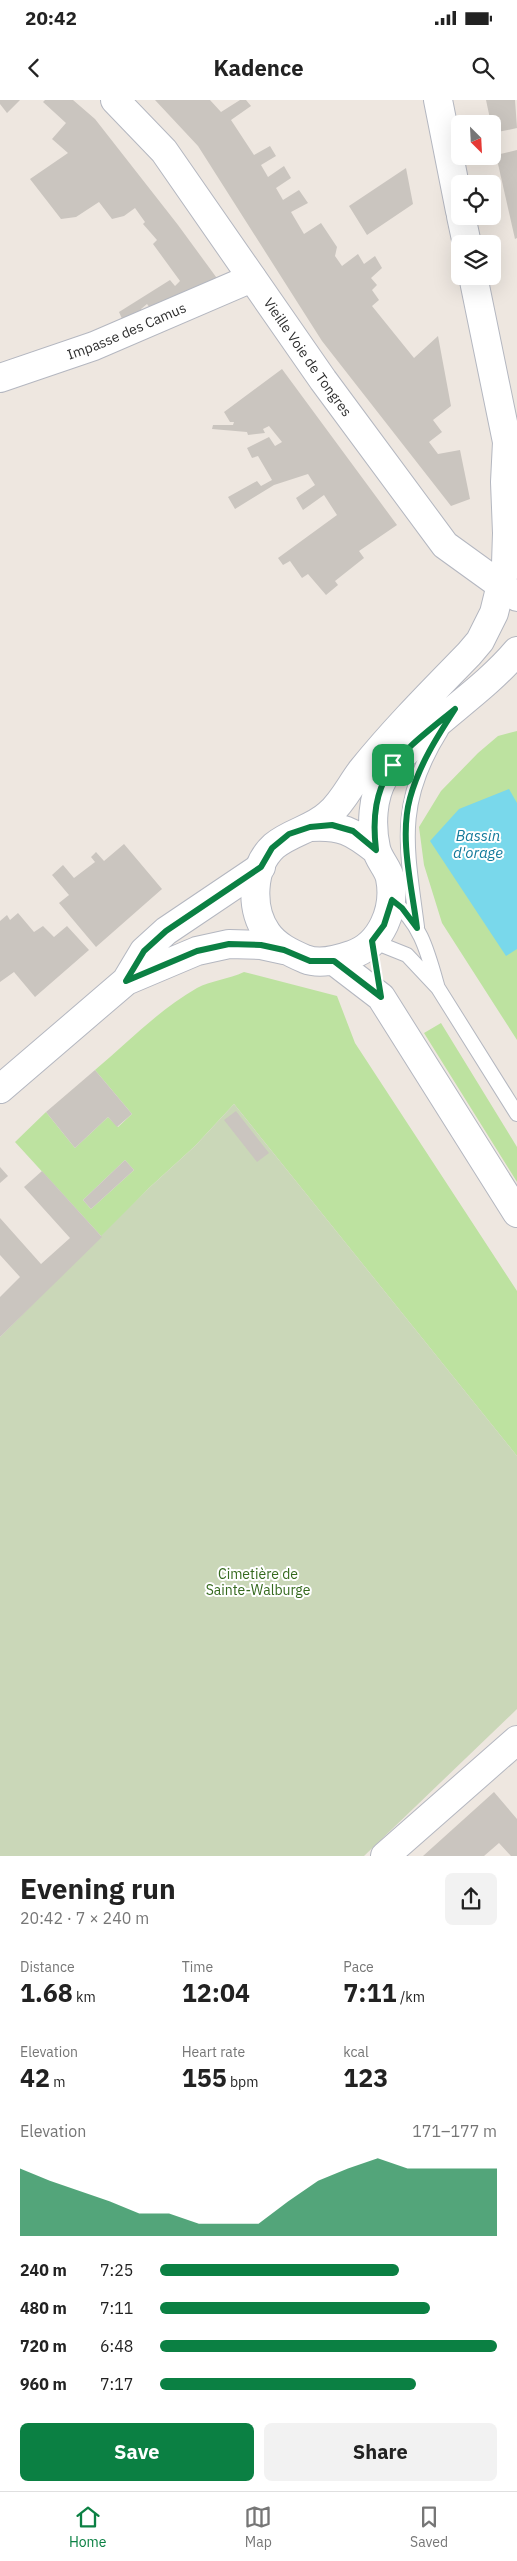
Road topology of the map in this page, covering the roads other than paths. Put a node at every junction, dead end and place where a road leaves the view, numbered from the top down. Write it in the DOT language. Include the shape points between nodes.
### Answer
graph roads {
  1 [pos="116,100"];
  2 [pos="438,100"];
  3 [pos="453,175"];
  4 [pos="252,278"];
  5 [pos="475,285"];
  6 [pos="0,378"];
  7 [pos="508,406"];
  8 [pos="512,452"];
  9 [pos="512,576"];
  10 [pos="517,651"];
  11 [pos="506,671"];
  12 [pos="455,709"];
  13 [pos="310,827"];
  14 [pos="376,850"];
  15 [pos="261,867"];
  16 [pos="392,900"];
  17 [pos="417,928"];
  18 [pos="372,941"];
  19 [pos="284,950"];
  20 [pos="334,961"];
  21 [pos="126,981"];
  22 [pos="438,988"];
  23 [pos="381,997"];
  24 [pos="0,1090"];
  25 [pos="517,1114"];
  26 [pos="517,1213"];
  27 [pos="517,1740"];
  28 [pos="385,1856"];
  1 -- 4 [label="main road, Vieille Voie de Tongres" via="164,150"];
  2 -- 3 [label="main road"];
  4 -- 6 [label="main road, Impasse des Camus" via="94,346"];
  4 -- 9 [label="main road, Vieille Voie de Tongres" via="445,545"];
  5 -- 7 [label="main road"];
  7 -- 8 [label="main road"];
  8 -- 9 [label="main road"];
  9 -- 13 [label="main road" via="480,640 361,771 329,815"];
  10 -- 11 [label="main road"];
  11 -- 12 [label="main road"];
  12 -- 14 [label="main road" via="423,735 384,777 374,808"];
  12 -- 17 [label="lane" via="432,745 410,800 407,843"];
  13 -- 14 [label="main road" via="332,825 353,831"];
  13 -- 15 [label="main road" via="289,834 272,848"];
  14 -- 16 [label="main road" via="390,876"];
  15 -- 19 [label="main road" via="255,888 257,909 267,933"];
  15 -- 21 [label="main road" via="166,931 144,951"];
  16 -- 17 [label="lane"];
  16 -- 18 [label="main road" via="384,925"];
  17 -- 22 [label="lane"];
  18 -- 20 [label="main road" via="356,954"];
  18 -- 22 [label="lane" via="407,955"];
  18 -- 23 [label="main road"];
  19 -- 20 [label="main road" via="310,961"];
  19 -- 21 [label="main road" via="229,944 197,951"];
  20 -- 23 [label="main road"];
  21 -- 24 [label="main road"];
  22 -- 25 [label="lane"];
  23 -- 26 [label="main road"];
  27 -- 28 [label="main road"];
}
